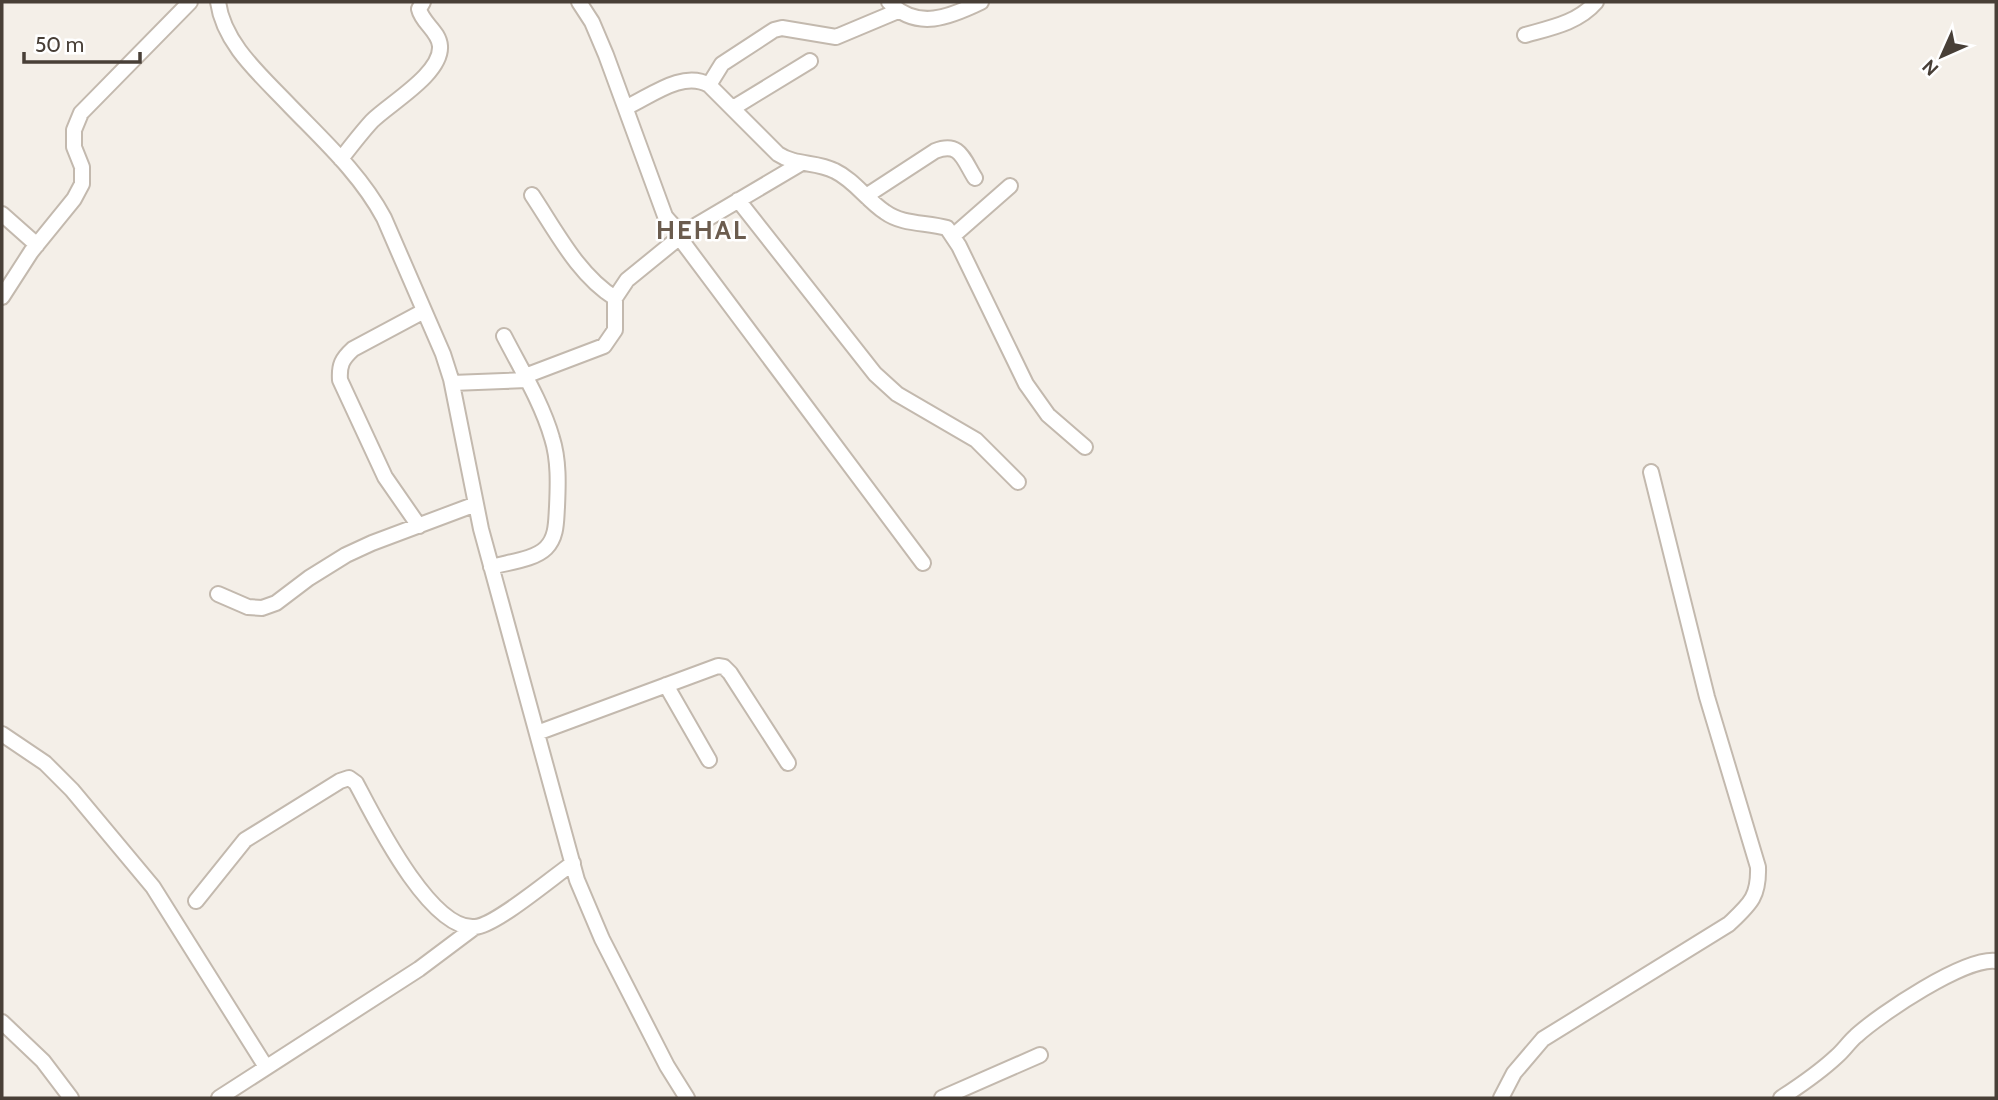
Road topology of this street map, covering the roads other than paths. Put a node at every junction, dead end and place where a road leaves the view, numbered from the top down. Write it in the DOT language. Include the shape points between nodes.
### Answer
graph roads {
  1 [pos="190,2"];
  2 [pos="218,2"];
  3 [pos="423,2"];
  4 [pos="981,2"];
  5 [pos="1596,2"];
  6 [pos="583,3"];
  7 [pos="894,6"];
  8 [pos="1525,35"];
  9 [pos="810,61"];
  10 [pos="709,85"];
  11 [pos="626,107"];
  12 [pos="733,108"];
  13 [pos="341,159"];
  14 [pos="800,164"];
  15 [pos="975,177"];
  16 [pos="1010,186"];
  17 [pos="532,195"];
  18 [pos="866,196"];
  19 [pos="738,200"];
  20 [pos="2,214"];
  21 [pos="684,233"];
  22 [pos="953,236"];
  23 [pos="37,245"];
  24 [pos="2,297"];
  25 [pos="615,298"];
  26 [pos="424,311"];
  27 [pos="504,336"];
  28 [pos="526,378"];
  29 [pos="452,383"];
  30 [pos="1085,447"];
  31 [pos="1651,472"];
  32 [pos="1018,482"];
  33 [pos="476,504"];
  34 [pos="419,526"];
  35 [pos="923,563"];
  36 [pos="491,567"];
  37 [pos="218,594"];
  38 [pos="666,684"];
  39 [pos="537,733"];
  40 [pos="2,734"];
  41 [pos="709,760"];
  42 [pos="788,763"];
  43 [pos="573,863"];
  44 [pos="196,901"];
  45 [pos="475,927"];
  46 [pos="1996,961"];
  47 [pos="2,1022"];
  48 [pos="1040,1055"];
  49 [pos="266,1067"];
  50 [pos="238,1093"];
  51 [pos="71,1098"];
  52 [pos="219,1098"];
  53 [pos="687,1098"];
  54 [pos="942,1098"];
  55 [pos="1501,1098"];
  56 [pos="1781,1098"];
  1 -- 23 [label="street" via="81,113 74,147 82,167 82,184"];
  2 -- 13 [label="street" via="230,37 250,65"];
  3 -- 13 [label="street" via="421,16 438,38 437,61 373,120"];
  4 -- 7 [label="street" via="953,16 926,20"];
  5 -- 8 [label="street" via="1565,24"];
  6 -- 11 [label="street"];
  7 -- 10 [label="street" via="836,37 774,30 722,64"];
  9 -- 12 [label="street"];
  10 -- 11 [label="street" via="690,79"];
  10 -- 12 [label="street"];
  11 -- 21 [label="street" via="665,216"];
  12 -- 14 [label="street" via="778,154"];
  13 -- 26 [label="street" via="379,208"];
  14 -- 18 [label="street" via="833,170"];
  14 -- 19 [label="street"];
  15 -- 18 [label="street" via="958,151 945,147"];
  16 -- 22 [label="street"];
  17 -- 25 [label="street" via="593,283"];
  18 -- 22 [label="street" via="896,218 947,228"];
  19 -- 21 [label="street"];
  19 -- 32 [label="street" via="875,374 897,394 976,440"];
  20 -- 23 [label="street"];
  21 -- 25 [label="street" via="627,280"];
  21 -- 35 [label="street"];
  22 -- 30 [label="street" via="1032,394 1048,415"];
  23 -- 24 [label="street"];
  25 -- 28 [label="street" via="615,330 604,346"];
  26 -- 29 [label="street"];
  26 -- 34 [label="street" via="353,349 339,368 375,459"];
  27 -- 28 [label="street"];
  28 -- 29 [label="street"];
  28 -- 36 [label="street" via="553,439 556,524 553,539 537,554"];
  29 -- 33 [label="street"];
  31 -- 55 [label="street" via="1707,697 1758,867 1759,887 1729,924 1543,1039 1514,1073"];
  33 -- 34 [label="street"];
  33 -- 36 [label="street"];
  34 -- 37 [label="street" via="346,555 262,608"];
  36 -- 39 [label="street"];
  38 -- 39 [label="street"];
  38 -- 41 [label="street"];
  38 -- 42 [label="street" via="724,667"];
  39 -- 43 [label="street"];
  40 -- 49 [label="street" via="45,763 72,790 153,887"];
  43 -- 45 [label="street" via="491,922"];
  43 -- 53 [label="street" via="602,939"];
  44 -- 45 [label="street" via="245,840 349,778 439,912 460,925"];
  45 -- 49 [label="street" via="419,969"];
  46 -- 56 [label="street" via="1958,970 1897,1006"];
  47 -- 51 [label="street" via="43,1061"];
  48 -- 54 [label="street"];
  49 -- 50 [label="street"];
  50 -- 52 [label="street"];
}
